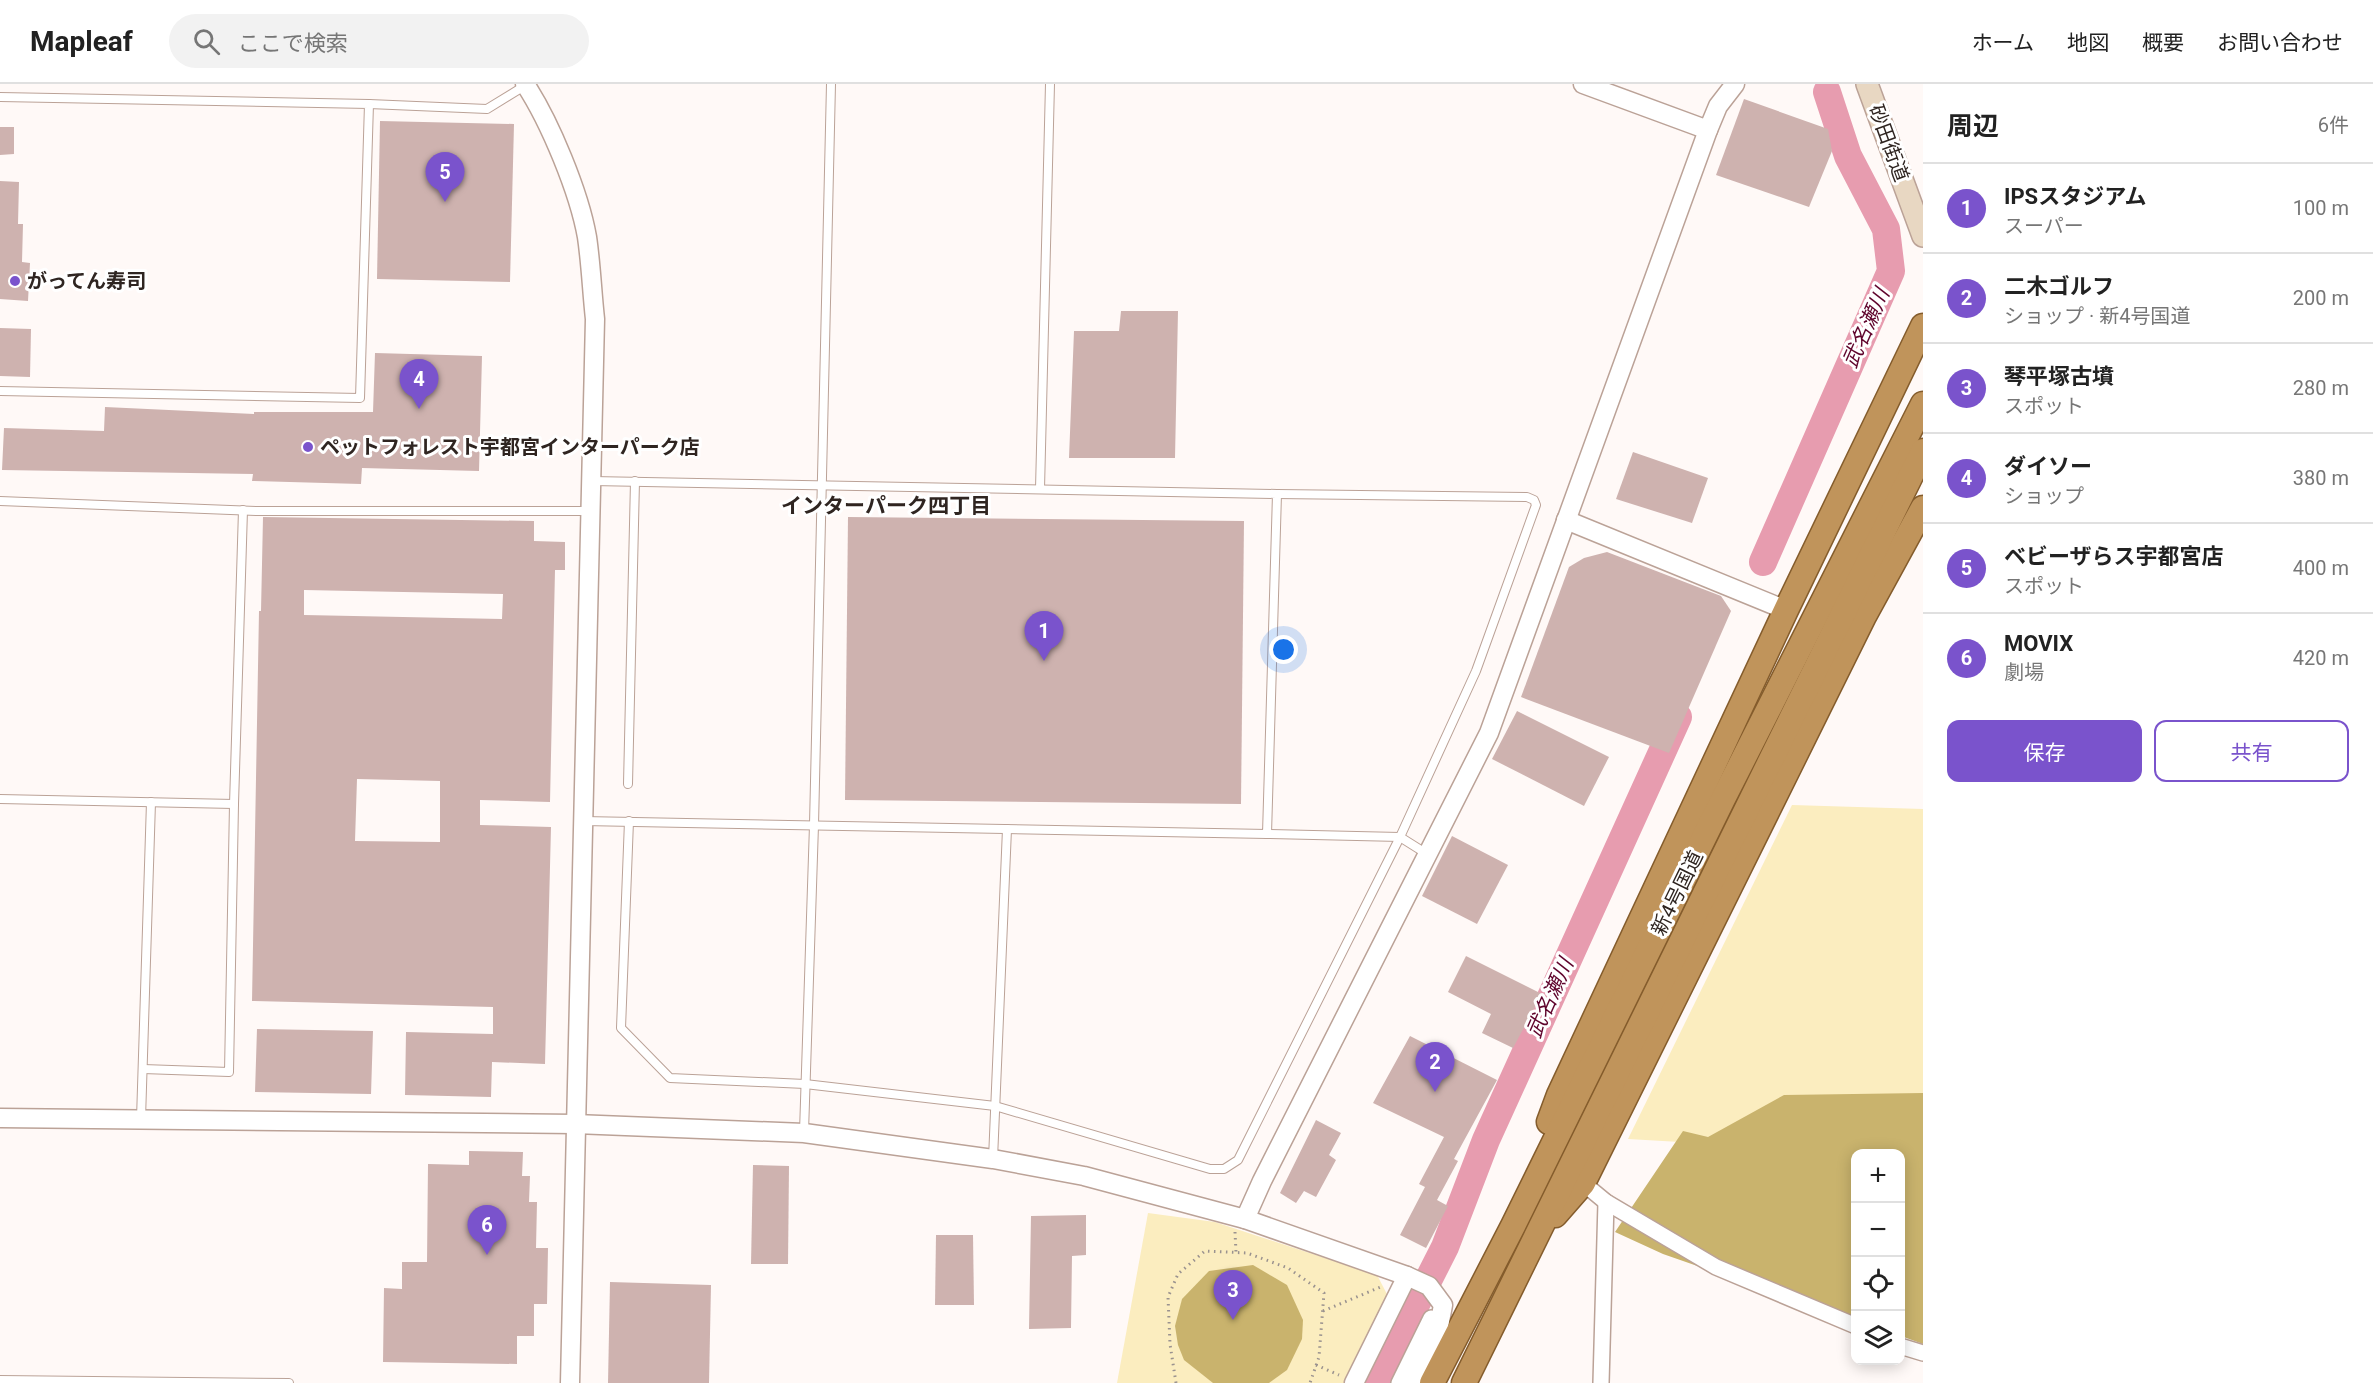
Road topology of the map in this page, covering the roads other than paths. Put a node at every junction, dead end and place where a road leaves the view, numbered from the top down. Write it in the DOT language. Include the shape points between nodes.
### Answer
graph roads {
  1 [pos="831,84"];
  2 [pos="1050,84"];
  3 [pos="1583,84"];
  4 [pos="1735,84"];
  5 [pos="1867,84"];
  6 [pos="525,85"];
  7 [pos="0,97"];
  8 [pos="369,104"];
  9 [pos="1708,129"];
  10 [pos="1923,236"];
  11 [pos="1923,326"];
  12 [pos="0,391"];
  13 [pos="1923,404"];
  14 [pos="1923,452"];
  15 [pos="590,481"];
  16 [pos="635,481"];
  17 [pos="821,485"];
  18 [pos="1040,489"];
  19 [pos="1277,494"];
  20 [pos="0,501"];
  21 [pos="1923,507"];
  22 [pos="243,510"];
  23 [pos="590,511"];
  24 [pos="1566,520"];
  25 [pos="1786,610"];
  26 [pos="1771,732"];
  27 [pos="628,784"];
  28 [pos="0,799"];
  29 [pos="152,802"];
  30 [pos="234,804"];
  31 [pos="583,821"];
  32 [pos="629,821"];
  33 [pos="814,825"];
  34 [pos="1007,829"];
  35 [pos="1267,834"];
  36 [pos="1401,837"];
  37 [pos="1427,854"];
  38 [pos="143,1069"];
  39 [pos="805,1084"];
  40 [pos="995,1106"];
  41 [pos="0,1118"];
  42 [pos="141,1119"];
  43 [pos="575,1124"];
  44 [pos="804,1133"];
  45 [pos="993,1159"];
  46 [pos="1583,1183"];
  47 [pos="1606,1202"];
  48 [pos="1245,1220"];
  49 [pos="1513,1226"];
  50 [pos="1534,1238"];
  51 [pos="1407,1276"];
  52 [pos="1431,1317"];
  53 [pos="1851,1324"];
  54 [pos="1905,1348"];
  55 [pos="1923,1353"];
  56 [pos="0,1380"];
  57 [pos="53,1382"];
  58 [pos="290,1383"];
  59 [pos="570,1383"];
  60 [pos="1354,1383"];
  61 [pos="1399,1383"];
  62 [pos="1416,1383"];
  63 [pos="1432,1383"];
  64 [pos="1464,1383"];
  65 [pos="1601,1383"];
  1 -- 17 [label="lane"];
  2 -- 18 [label="lane"];
  3 -- 9 [label="street"];
  4 -- 9 [label="street" via="1718,106"];
  5 -- 10 [label="main road, 砂田街道"];
  6 -- 8 [label="lane" via="487,109"];
  6 -- 15 [label="street" via="537,102 567,172 587,236 595,319"];
  7 -- 8 [label="lane"];
  8 -- 12 [label="lane" via="360,398"];
  9 -- 24 [label="street"];
  11 -- 25 [label="highway"];
  13 -- 26 [label="highway, 新4号国道"];
  14 -- 26 [label="highway, 新4号国道"];
  15 -- 16 [label="lane"];
  15 -- 23 [label="street"];
  16 -- 17 [label="lane"];
  16 -- 27 [label="lane"];
  17 -- 18 [label="lane"];
  17 -- 33 [label="lane"];
  18 -- 19 [label="lane"];
  19 -- 35 [label="lane"];
  19 -- 36 [label="lane" via="1527,497 1536,505 1476,671"];
  20 -- 22 [label="lane"];
  21 -- 46 [label="highway" via="1859,627"];
  22 -- 23 [label="lane"];
  22 -- 30 [label="lane"];
  23 -- 31 [label="street"];
  24 -- 25 [label="street"];
  24 -- 37 [label="street" via="1489,733"];
  25 -- 49 [label="highway" via="1558,1095"];
  26 -- 49 [label="highway, 新4号国道"];
  26 -- 50 [label="highway, 新4号国道"];
  28 -- 29 [label="lane"];
  29 -- 30 [label="lane"];
  29 -- 38 [label="lane"];
  30 -- 38 [label="lane" via="229,1072"];
  31 -- 32 [label="lane"];
  31 -- 43 [label="street"];
  32 -- 33 [label="lane"];
  32 -- 39 [label="lane" via="621,1028 670,1078"];
  33 -- 34 [label="lane"];
  33 -- 39 [label="lane"];
  34 -- 35 [label="lane"];
  34 -- 40 [label="lane"];
  35 -- 36 [label="lane"];
  36 -- 37 [label="lane"];
  36 -- 40 [label="lane" via="1238,1160 1224,1169 1210,1169"];
  37 -- 48 [label="street"];
  38 -- 42 [label="lane"];
  39 -- 40 [label="lane"];
  39 -- 44 [label="lane"];
  40 -- 45 [label="lane"];
  41 -- 42 [label="street"];
  42 -- 43 [label="street"];
  43 -- 44 [label="street"];
  43 -- 59 [label="street"];
  44 -- 45 [label="street"];
  45 -- 48 [label="street" via="1084,1176"];
  46 -- 47 [label="street"];
  46 -- 50 [label="highway"];
  47 -- 53 [label="street" via="1716,1267"];
  47 -- 65 [label="street"];
  48 -- 51 [label="street"];
  49 -- 63 [label="highway, 新4号国道"];
  50 -- 64 [label="highway, 新4号国道"];
  51 -- 60 [label="street"];
  51 -- 62 [label="street" via="1429,1286 1443,1305 1437,1338"];
  52 -- 61 [label="street"];
  54 -- 55 [label="street"];
  56 -- 57 [label="lane"];
  57 -- 58 [label="lane"];
}
